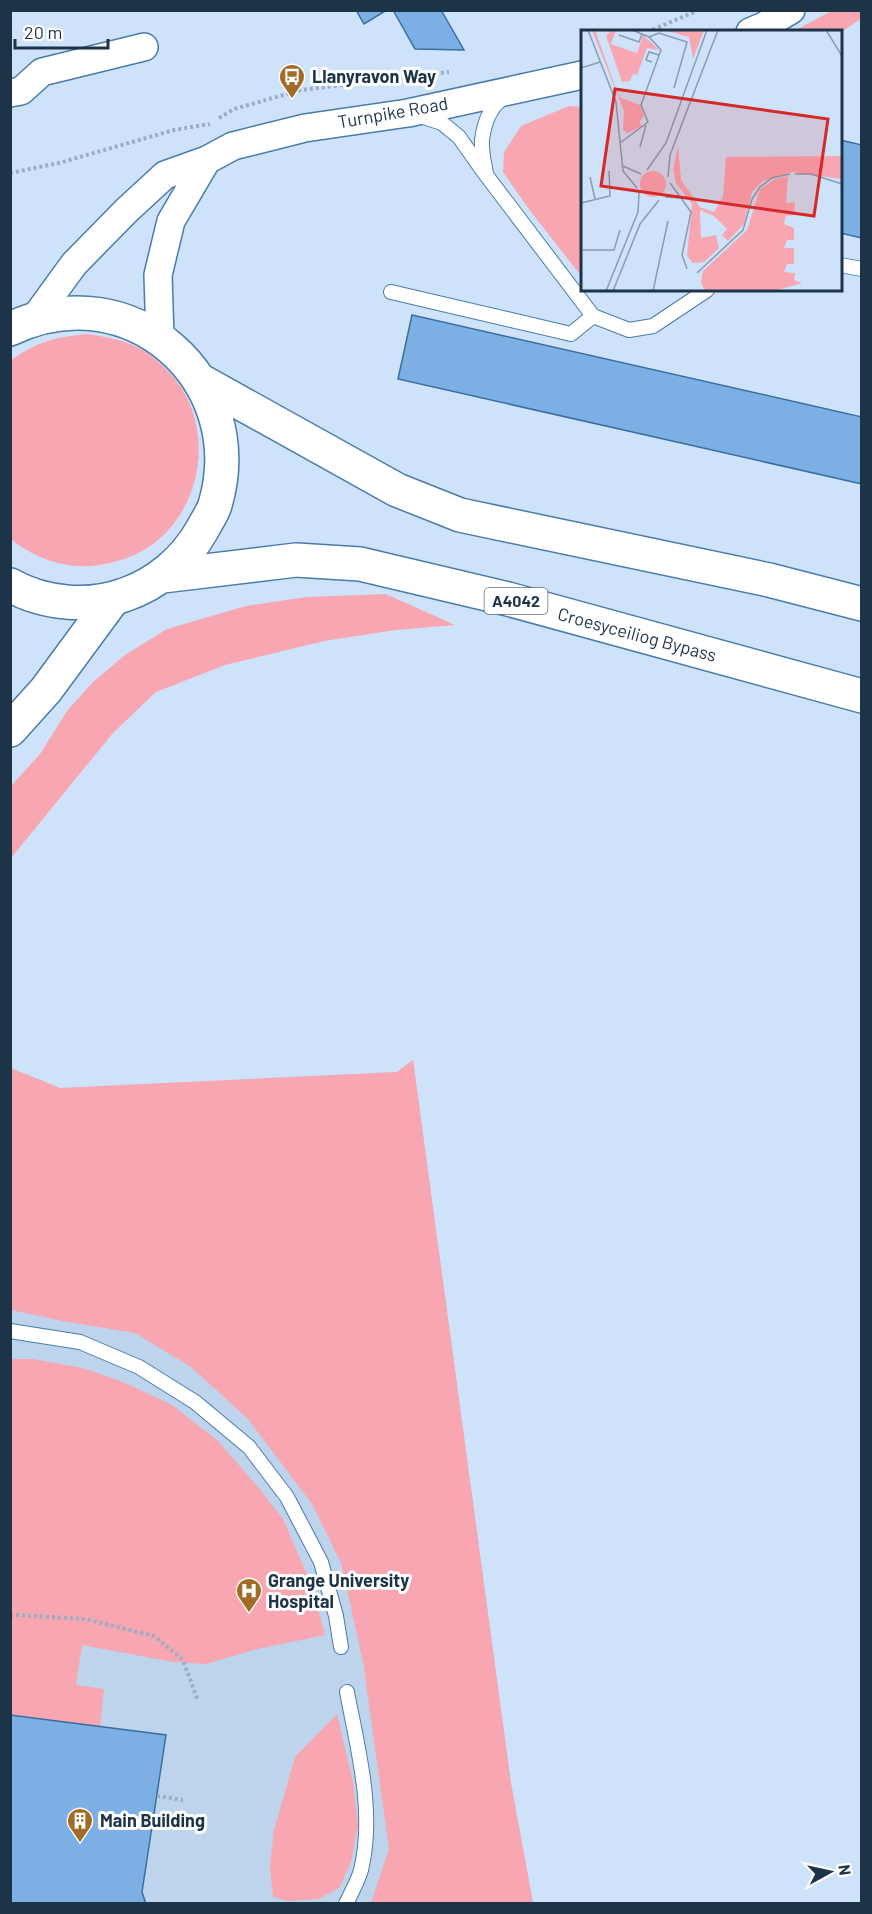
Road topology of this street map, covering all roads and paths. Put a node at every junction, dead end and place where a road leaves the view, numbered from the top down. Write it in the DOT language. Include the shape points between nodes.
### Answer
graph roads {
  1 [pos="699,10"];
  2 [pos="791,10"];
  3 [pos="652,30"];
  4 [pos="755,30"];
  5 [pos="144,47"];
  6 [pos="452,71"];
  7 [pos="581,75"];
  8 [pos="529,86"];
  9 [pos="10,93"];
  10 [pos="408,112"];
  11 [pos="210,123"];
  12 [pos="232,146"];
  13 [pos="207,160"];
  14 [pos="10,173"];
  15 [pos="486,175"];
  16 [pos="842,265"];
  17 [pos="861,269"];
  18 [pos="705,291"];
  19 [pos="392,292"];
  20 [pos="593,316"];
  21 [pos="22,324"];
  22 [pos="160,338"];
  23 [pos="201,381"];
  24 [pos="163,576"];
  25 [pos="10,585"];
  26 [pos="113,599"];
  27 [pos="861,604"];
  28 [pos="861,696"];
  29 [pos="10,730"];
  30 [pos="10,1331"];
  31 [pos="10,1616"];
  32 [pos="341,1647"];
  33 [pos="347,1692"];
  34 [pos="198,1701"];
  35 [pos="157,1796"];
  36 [pos="183,1800"];
  37 [pos="346,1904"];
  1 -- 3 [label="path"];
  2 -- 4 [label="street"];
  5 -- 9 [label="street" via="42,72 21,91"];
  6 -- 11 [label="path" via="301,90 234,109"];
  7 -- 8 [label="street, Turnpike Road"];
  8 -- 10 [label="street, Turnpike Road"];
  8 -- 15 [label="lane" via="500,100 487,117 481,141"];
  10 -- 12 [label="street, Turnpike Road" via="305,128"];
  10 -- 15 [label="lane" via="442,123 459,137"];
  11 -- 12 [label="path"];
  11 -- 14 [label="path"];
  12 -- 13 [label="street, Turnpike Road"];
  13 -- 21 [label="street, Turnpike Road" via="165,175 74,264"];
  13 -- 22 [label="street" via="171,221 158,275"];
  15 -- 20 [label="lane"];
  16 -- 17 [label="lane"];
  18 -- 20 [label="lane" via="652,326 629,330"];
  19 -- 20 [label="lane" via="571,334"];
  21 -- 22 [label="main road" via="66,313 100,314 131,323"];
  22 -- 23 [label="main road"];
  23 -- 24 [label="main road" via="218,421 223,464 214,507 194,545"];
  23 -- 27 [label="main road" via="397,490 460,515 769,580"];
  24 -- 26 [label="main road"];
  24 -- 28 [label="main road, Croesyceiliog Bypass / A4042" via="297,560 360,564 508,599"];
  25 -- 26 [label="main road" via="26,594 69,603"];
  26 -- 29 [label="main road" via="46,690"];
  30 -- 32 [label="lane" via="80,1342 139,1367 195,1402 249,1447 287,1497 321,1562"];
  31 -- 34 [label="path" via="85,1619 154,1636 183,1660"];
  33 -- 37 [label="lane" via="368,1831 361,1872"];
  35 -- 36 [label="path"];
}
